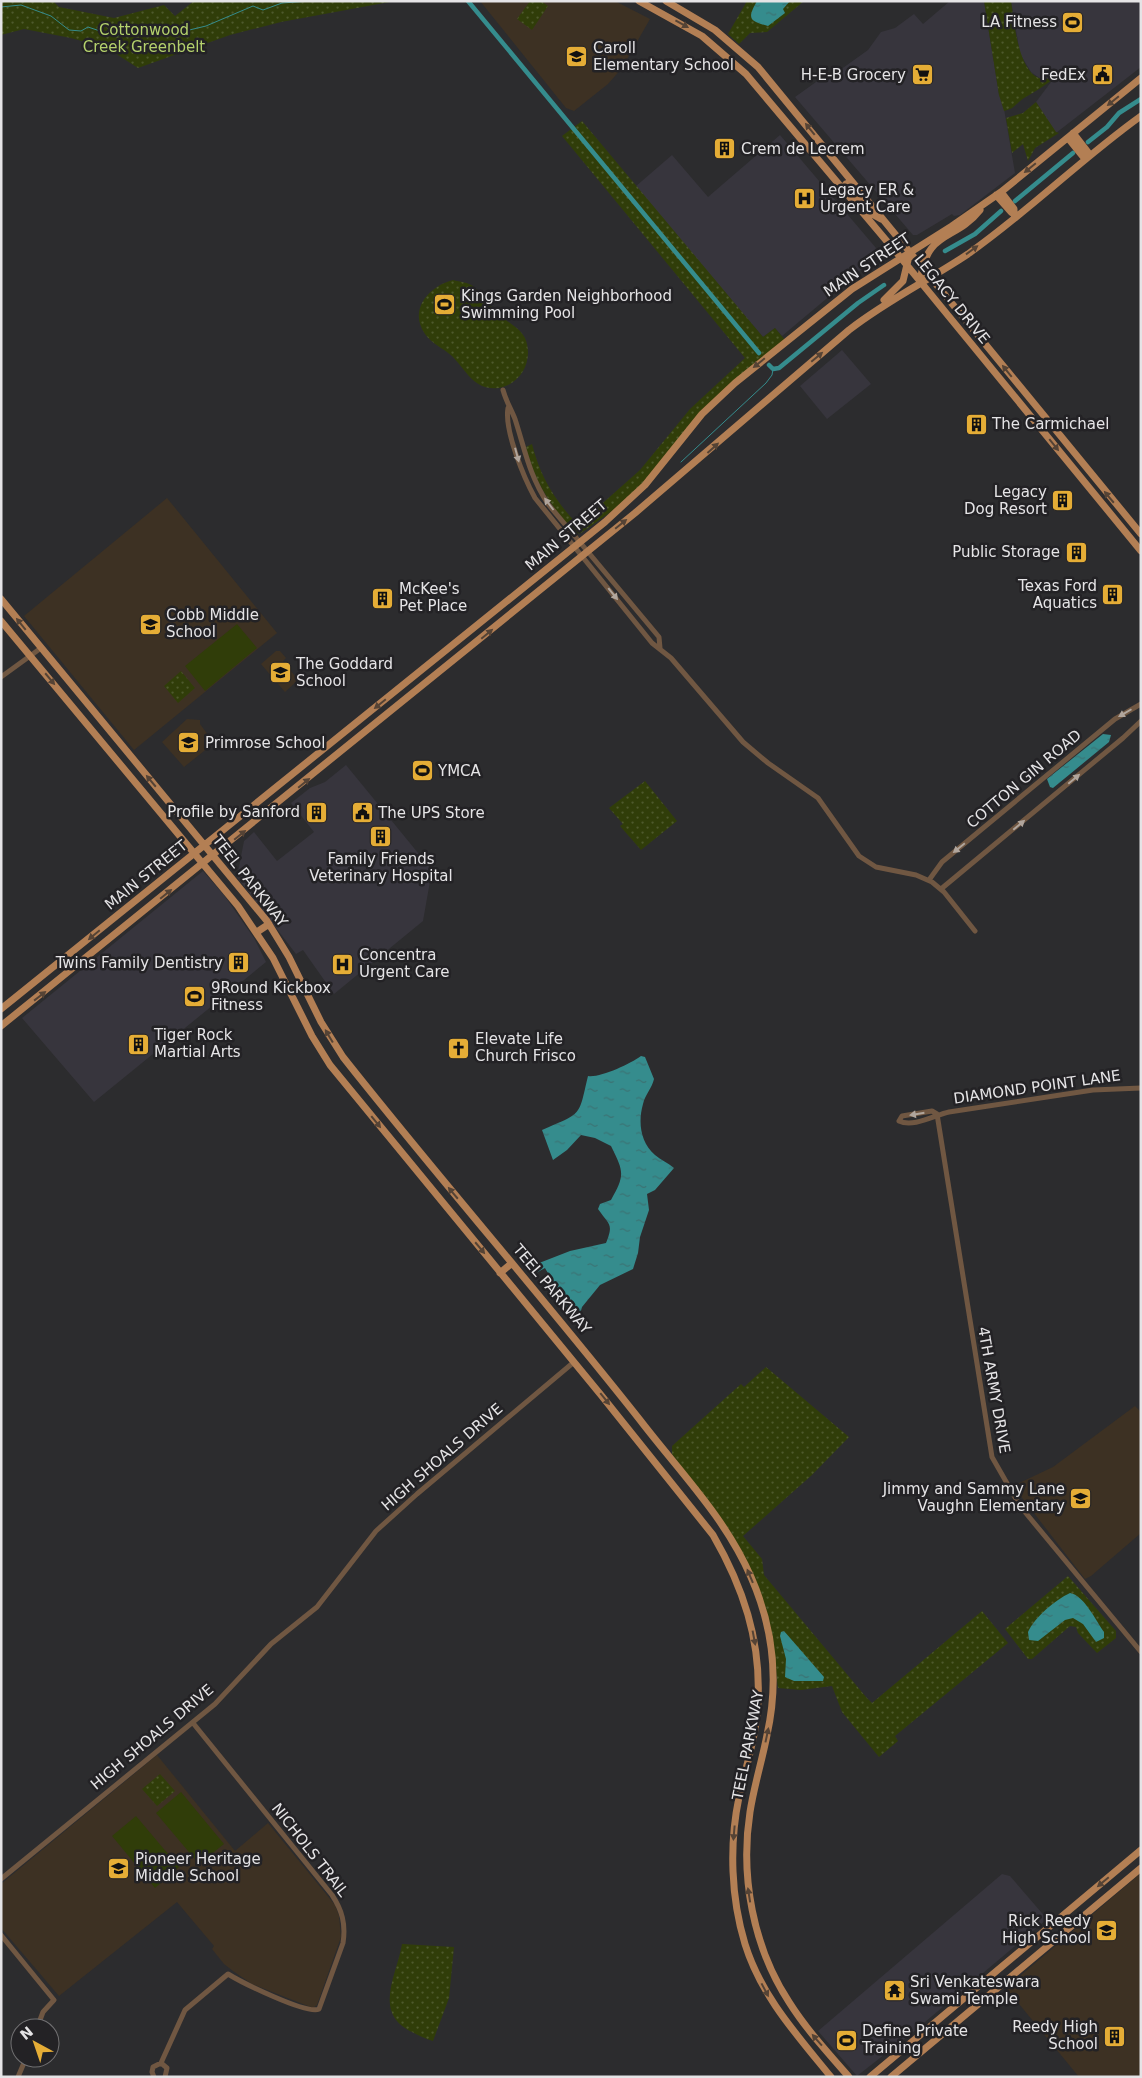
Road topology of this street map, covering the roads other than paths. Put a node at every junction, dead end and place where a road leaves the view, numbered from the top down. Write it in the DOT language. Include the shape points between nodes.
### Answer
graph roads {
  1 [pos="639,1"];
  2 [pos="666,1"];
  3 [pos="1139,83"];
  4 [pos="798,114"];
  5 [pos="1141,116"];
  6 [pos="786,123"];
  7 [pos="1071,136"];
  8 [pos="1088,157"];
  9 [pos="846,183"];
  10 [pos="998,194"];
  11 [pos="984,204"];
  12 [pos="1015,214"];
  13 [pos="910,252"];
  14 [pos="901,258"];
  15 [pos="907,266"];
  16 [pos="922,266"];
  17 [pos="931,276"];
  18 [pos="920,282"];
  19 [pos="849,330"];
  20 [pos="986,345"];
  21 [pos="977,352"];
  22 [pos="503,390"];
  23 [pos="1043,416"];
  24 [pos="1035,422"];
  25 [pos="1099,484"];
  26 [pos="1091,490"];
  27 [pos="1141,534"];
  28 [pos="577,544"];
  29 [pos="1141,551"];
  30 [pos="585,554"];
  31 [pos="1,599"];
  32 [pos="630,602"];
  33 [pos="504,604"];
  34 [pos="623,607"];
  35 [pos="512,613"];
  36 [pos="1,620"];
  37 [pos="41,648"];
  38 [pos="660,648"];
  39 [pos="31,656"];
  40 [pos="1,677"];
  41 [pos="1141,704"];
  42 [pos="1141,721"];
  43 [pos="102,722"];
  44 [pos="92,729"];
  45 [pos="276,788"];
  46 [pos="284,800"];
  47 [pos="204,845"];
  48 [pos="195,853"];
  49 [pos="214,856"];
  50 [pos="204,865"];
  51 [pos="929,880"];
  52 [pos="941,889"];
  53 [pos="114,919"];
  54 [pos="269,924"];
  55 [pos="122,930"];
  56 [pos="975,931"];
  57 [pos="256,932"];
  58 [pos="46,974"];
  59 [pos="55,984"];
  60 [pos="304,985"];
  61 [pos="292,992"];
  62 [pos="1,1009"];
  63 [pos="1,1026"];
  64 [pos="1141,1088"];
  65 [pos="937,1114"];
  66 [pos="414,1146"];
  67 [pos="403,1155"];
  68 [pos="512,1263"];
  69 [pos="500,1273"];
  70 [pos="574,1362"];
  71 [pos="725,1528"];
  72 [pos="713,1535"];
  73 [pos="1141,1652"];
  74 [pos="193,1723"];
  75 [pos="1141,1850"];
  76 [pos="1141,1868"];
  77 [pos="1,1879"];
  78 [pos="1,1935"];
  79 [pos="1003,1966"];
  80 [pos="1011,1978"];
  81 [pos="41,2018"];
  82 [pos="163,2064"];
  83 [pos="154,2077"];
  84 [pos="165,2077"];
  85 [pos="831,2077"];
  86 [pos="849,2077"];
  87 [pos="870,2077"];
  88 [pos="891,2077"];
  1 -- 6 [label="main road, LEGACY DRIVE, one-way" via="693,30 730,58"];
  2 -- 4 [label="main road, LEGACY DRIVE" via="740,48"];
  3 -- 7 [label="main road, MAIN STREET, one-way"];
  4 -- 6 [label="main road"];
  9 -- 4 [label="main road, LEGACY DRIVE, one-way"];
  5 -- 8 [label="main road, MAIN STREET"];
  6 -- 9 [label="main road, LEGACY DRIVE"];
  7 -- 8 [label="main road"];
  7 -- 10 [label="main road, MAIN STREET, one-way"];
  8 -- 12 [label="main road, MAIN STREET"];
  9 -- 13 [label="main road, LEGACY DRIVE" via="885,221"];
  9 -- 14 [label="main road, LEGACY DRIVE"];
  10 -- 11 [label="main road, MAIN STREET"];
  10 -- 12 [label="main road"];
  11 -- 13 [label="main road, MAIN STREET"];
  11 -- 16 [label="main road" via="974,217 931,247"];
  17 -- 12 [label="main road, MAIN STREET, one-way" via="967,254"];
  13 -- 14 [label="main road, MAIN STREET"];
  13 -- 15 [label="main road"];
  13 -- 16 [label="main road, LEGACY DRIVE"];
  14 -- 15 [label="main road, LEGACY DRIVE"];
  14 -- 28 [label="main road, MAIN STREET, one-way" via="831,304 735,383 702,414 645,485"];
  15 -- 18 [label="main road, LEGACY DRIVE"];
  15 -- 19 [label="main road" via="906,276 899,286 856,320"];
  16 -- 17 [label="main road, LEGACY DRIVE"];
  16 -- 18 [label="main road"];
  17 -- 18 [label="main road, MAIN STREET"];
  17 -- 20 [label="main road, LEGACY DRIVE"];
  18 -- 19 [label="main road, MAIN STREET"];
  18 -- 21 [label="main road, LEGACY DRIVE"];
  30 -- 19 [label="main road, MAIN STREET, one-way"];
  20 -- 21 [label="main road"];
  23 -- 20 [label="main road, LEGACY DRIVE, one-way"];
  21 -- 24 [label="main road, LEGACY DRIVE"];
  22 -- 28 [label="street" via="537,487"];
  23 -- 24 [label="main road"];
  23 -- 25 [label="main road, LEGACY DRIVE"];
  24 -- 26 [label="main road, LEGACY DRIVE, one-way"];
  25 -- 26 [label="main road"];
  27 -- 25 [label="main road, LEGACY DRIVE, one-way"];
  26 -- 29 [label="main road, LEGACY DRIVE"];
  28 -- 30 [label="street"];
  28 -- 33 [label="main road, MAIN STREET"];
  30 -- 32 [label="street"];
  30 -- 34 [label="street, one-way"];
  30 -- 35 [label="main road, MAIN STREET"];
  37 -- 31 [label="main road, TEEL PARKWAY, one-way"];
  32 -- 34 [label="street"];
  32 -- 38 [label="street" via="659,637"];
  33 -- 35 [label="main road"];
  33 -- 45 [label="main road, MAIN STREET, one-way"];
  34 -- 38 [label="street" via="652,643"];
  46 -- 35 [label="main road, MAIN STREET, one-way"];
  36 -- 39 [label="main road, TEEL PARKWAY"];
  37 -- 39 [label="street"];
  37 -- 43 [label="main road, TEEL PARKWAY"];
  38 -- 51 [label="street" via="743,742 818,798 859,856 881,868"];
  39 -- 40 [label="street"];
  39 -- 44 [label="main road, TEEL PARKWAY, one-way"];
  41 -- 51 [label="street, COTTON GIN ROAD, one-way" via="1115,719 942,862"];
  52 -- 42 [label="street, COTTON GIN ROAD, one-way"];
  43 -- 44 [label="main road"];
  47 -- 43 [label="main road, TEEL PARKWAY, one-way"];
  44 -- 48 [label="main road, TEEL PARKWAY"];
  45 -- 46 [label="main road"];
  45 -- 47 [label="main road, MAIN STREET"];
  49 -- 46 [label="main road, MAIN STREET, one-way"];
  47 -- 48 [label="main road, MAIN STREET"];
  47 -- 49 [label="main road, TEEL PARKWAY"];
  48 -- 50 [label="main road, TEEL PARKWAY"];
  48 -- 53 [label="main road, MAIN STREET"];
  49 -- 50 [label="main road, MAIN STREET"];
  49 -- 54 [label="main road, TEEL PARKWAY"];
  55 -- 50 [label="main road, MAIN STREET, one-way"];
  50 -- 57 [label="main road, TEEL PARKWAY"];
  51 -- 52 [label="street"];
  52 -- 56 [label="street"];
  53 -- 55 [label="main road"];
  53 -- 58 [label="main road, MAIN STREET, one-way"];
  54 -- 57 [label="main road"];
  54 -- 60 [label="main road, TEEL PARKWAY"];
  55 -- 59 [label="main road, MAIN STREET"];
  57 -- 61 [label="main road, TEEL PARKWAY"];
  58 -- 59 [label="main road"];
  58 -- 62 [label="main road, MAIN STREET"];
  63 -- 59 [label="main road, MAIN STREET, one-way"];
  60 -- 61 [label="main road"];
  66 -- 60 [label="main road, TEEL PARKWAY, one-way" via="343,1057 321,1022"];
  61 -- 67 [label="main road, TEEL PARKWAY, one-way" via="312,1036 330,1065"];
  64 -- 65 [label="street, DIAMOND POINT LANE" via="1092,1090"];
  65 -- 65 [label="street, DIAMOND POINT LANE, one-way" via="924,1112 902,1116 899,1120 904,1123 932,1118"];
  65 -- 73 [label="street, 4TH ARMY DRIVE" via="992,1457 1020,1506"];
  66 -- 67 [label="main road"];
  68 -- 66 [label="main road, TEEL PARKWAY, one-way"];
  67 -- 69 [label="main road, TEEL PARKWAY, one-way"];
  68 -- 69 [label="main road"];
  68 -- 71 [label="main road, TEEL PARKWAY"];
  69 -- 70 [label="main road, TEEL PARKWAY"];
  70 -- 72 [label="main road, TEEL PARKWAY, one-way"];
  70 -- 74 [label="street, HIGH SHOALS DRIVE" via="376,1531 317,1608 271,1644"];
  71 -- 72 [label="main road"];
  86 -- 71 [label="main road, TEEL PARKWAY, one-way" via="787,2000 767,1959 751,1907 746,1854 750,1811 772,1710 774,1666 764,1613 752,1578"];
  72 -- 85 [label="main road, TEEL PARKWAY, one-way" via="746,1602 758,1660 756,1716 733,1835 734,1881 744,1941 770,1998"];
  74 -- 77 [label="street, HIGH SHOALS DRIVE"];
  74 -- 82 [label="street, NICHOLS TRAIL" via="339,1905 344,1925 343,1943 316,2011 246,1985 228,1974 185,2010 177,2023"];
  75 -- 79 [label="main road, one-way"];
  76 -- 80 [label="main road"];
  78 -- 81 [label="street" via="54,2000"];
  79 -- 80 [label="main road"];
  79 -- 87 [label="main road"];
  80 -- 88 [label="main road"];
  82 -- 83 [label="street" via="153,2067"];
  82 -- 84 [label="street" via="168,2071"];
}
